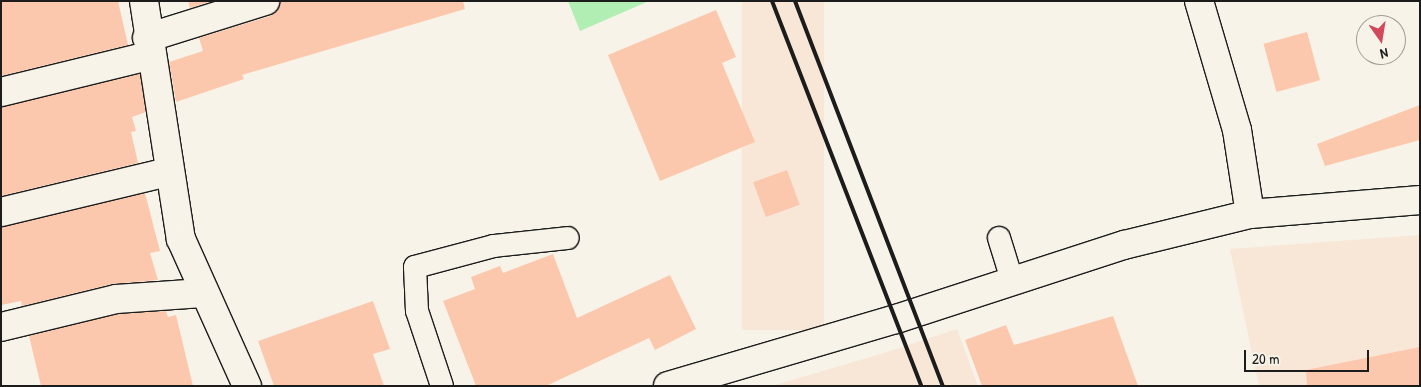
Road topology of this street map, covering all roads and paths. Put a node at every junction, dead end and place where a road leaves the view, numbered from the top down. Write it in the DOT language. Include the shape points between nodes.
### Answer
graph roads {
  1 [pos="144,1"];
  2 [pos="264,1"];
  3 [pos="1200,1"];
  4 [pos="148,47"];
  5 [pos="1,92"];
  6 [pos="168,172"];
  7 [pos="1420,200"];
  8 [pos="1,212"];
  9 [pos="1250,214"];
  10 [pos="568,238"];
  11 [pos="999,238"];
  12 [pos="1012,280"];
  13 [pos="203,293"];
  14 [pos="1,327"];
  15 [pos="247,386"];
  16 [pos="442,386"];
  17 [pos="668,386"];
  1 -- 4 [label="street"];
  2 -- 4 [label="street"];
  3 -- 9 [label="street" via="1237,130"];
  4 -- 5 [label="street"];
  4 -- 6 [label="street"];
  6 -- 8 [label="street"];
  6 -- 13 [label="street" via="181,239"];
  7 -- 9 [label="street"];
  9 -- 12 [label="street" via="1124,245"];
  10 -- 16 [label="lane" via="494,246 415,267 417,310"];
  11 -- 12 [label="lane"];
  12 -- 17 [label="street"];
  13 -- 14 [label="street" via="116,299"];
  13 -- 15 [label="street"];
}
